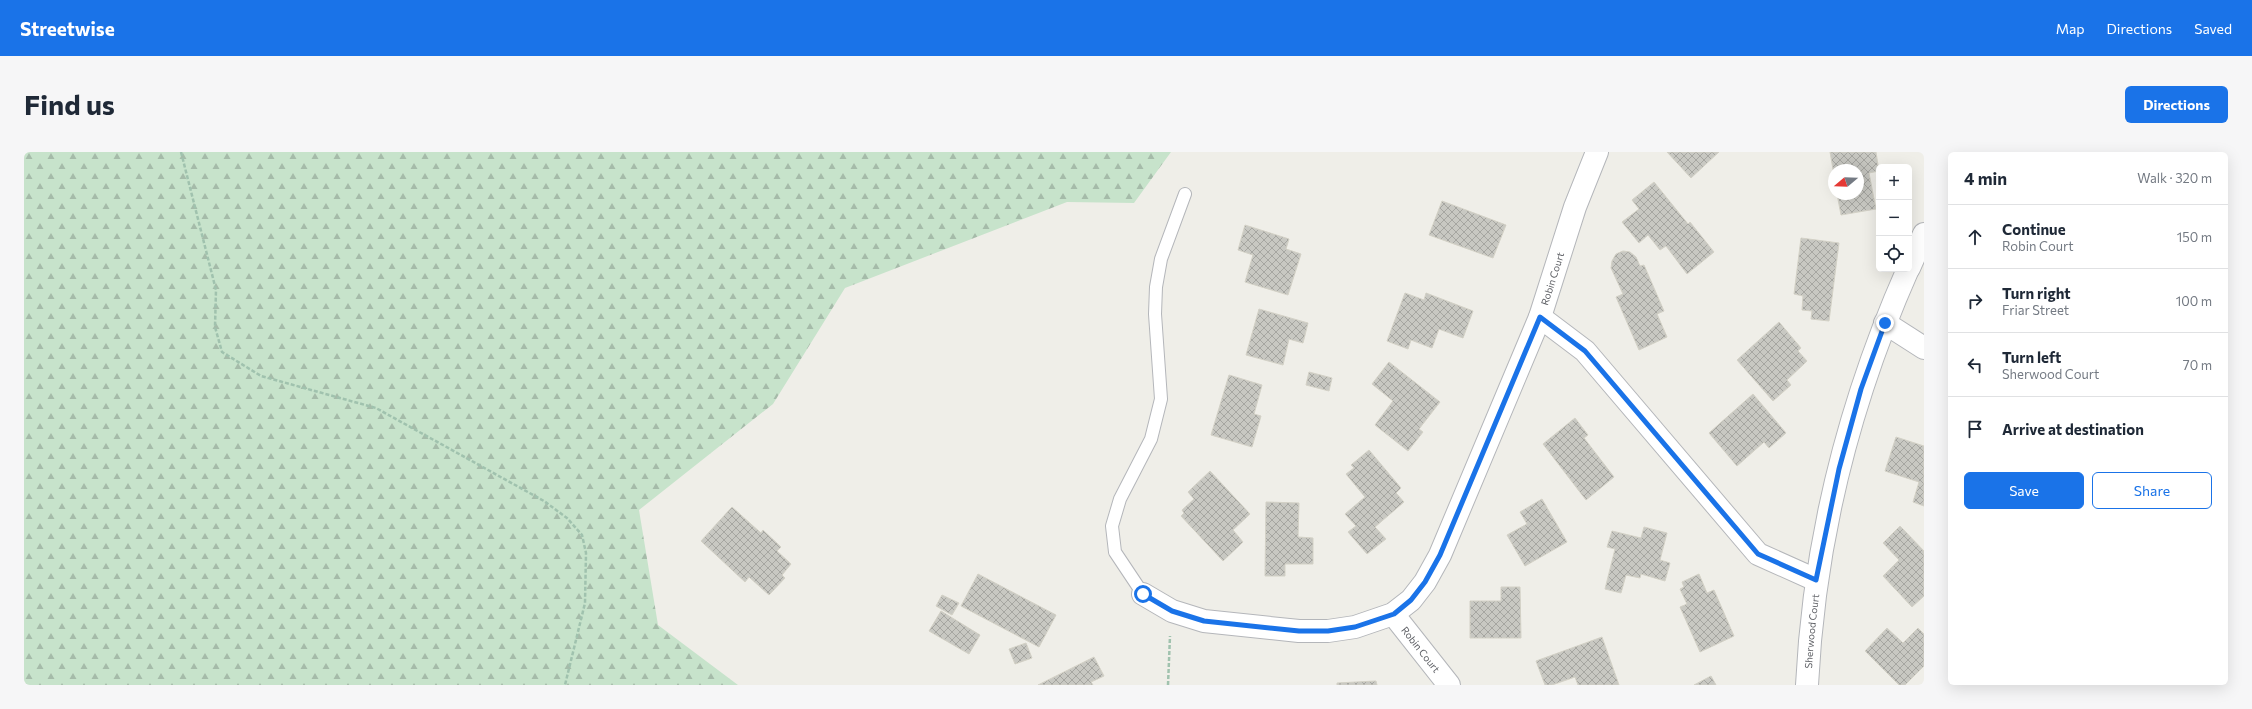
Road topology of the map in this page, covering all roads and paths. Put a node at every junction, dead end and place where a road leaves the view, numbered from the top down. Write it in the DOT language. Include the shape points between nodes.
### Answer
graph roads {
  1 [pos="181,152"];
  2 [pos="1597,152"];
  3 [pos="1185,194"];
  4 [pos="1924,234"];
  5 [pos="1912,261"];
  6 [pos="1907,272"];
  7 [pos="1540,317"];
  8 [pos="1885,323"];
  9 [pos="1924,348"];
  10 [pos="1816,580"];
  11 [pos="1143,594"];
  12 [pos="1172,611"];
  13 [pos="1394,614"];
  14 [pos="565,685"];
  15 [pos="1168,685"];
  16 [pos="1449,685"];
  17 [pos="1807,685"];
  1 -- 14 [label="path" via="216,290 215,327 222,352 261,376 376,408 544,501 567,518 582,535 586,553 585,603"];
  2 -- 7 [label="street, Robin Court" via="1575,207"];
  3 -- 11 [label="lane" via="1161,259 1156,287 1155,314 1162,399 1151,439 1120,499 1112,526 1115,552"];
  4 -- 5 [label="street, Sherwood Court"];
  6 -- 8 [label="street, Sherwood Court"];
  7 -- 10 [label="street" via="1585,351 1758,554"];
  7 -- 13 [label="street, Robin Court" via="1440,555 1425,582 1411,600"];
  8 -- 9 [label="street"];
  8 -- 10 [label="street, Sherwood Court" via="1861,389 1839,469"];
  10 -- 17 [label="street, Sherwood Court"];
  11 -- 12 [label="street, Robin Court"];
  12 -- 13 [label="street, Robin Court" via="1204,621 1299,631 1328,631 1355,627"];
  12 -- 15 [label="path"];
  13 -- 16 [label="street, Robin Court"];
}
